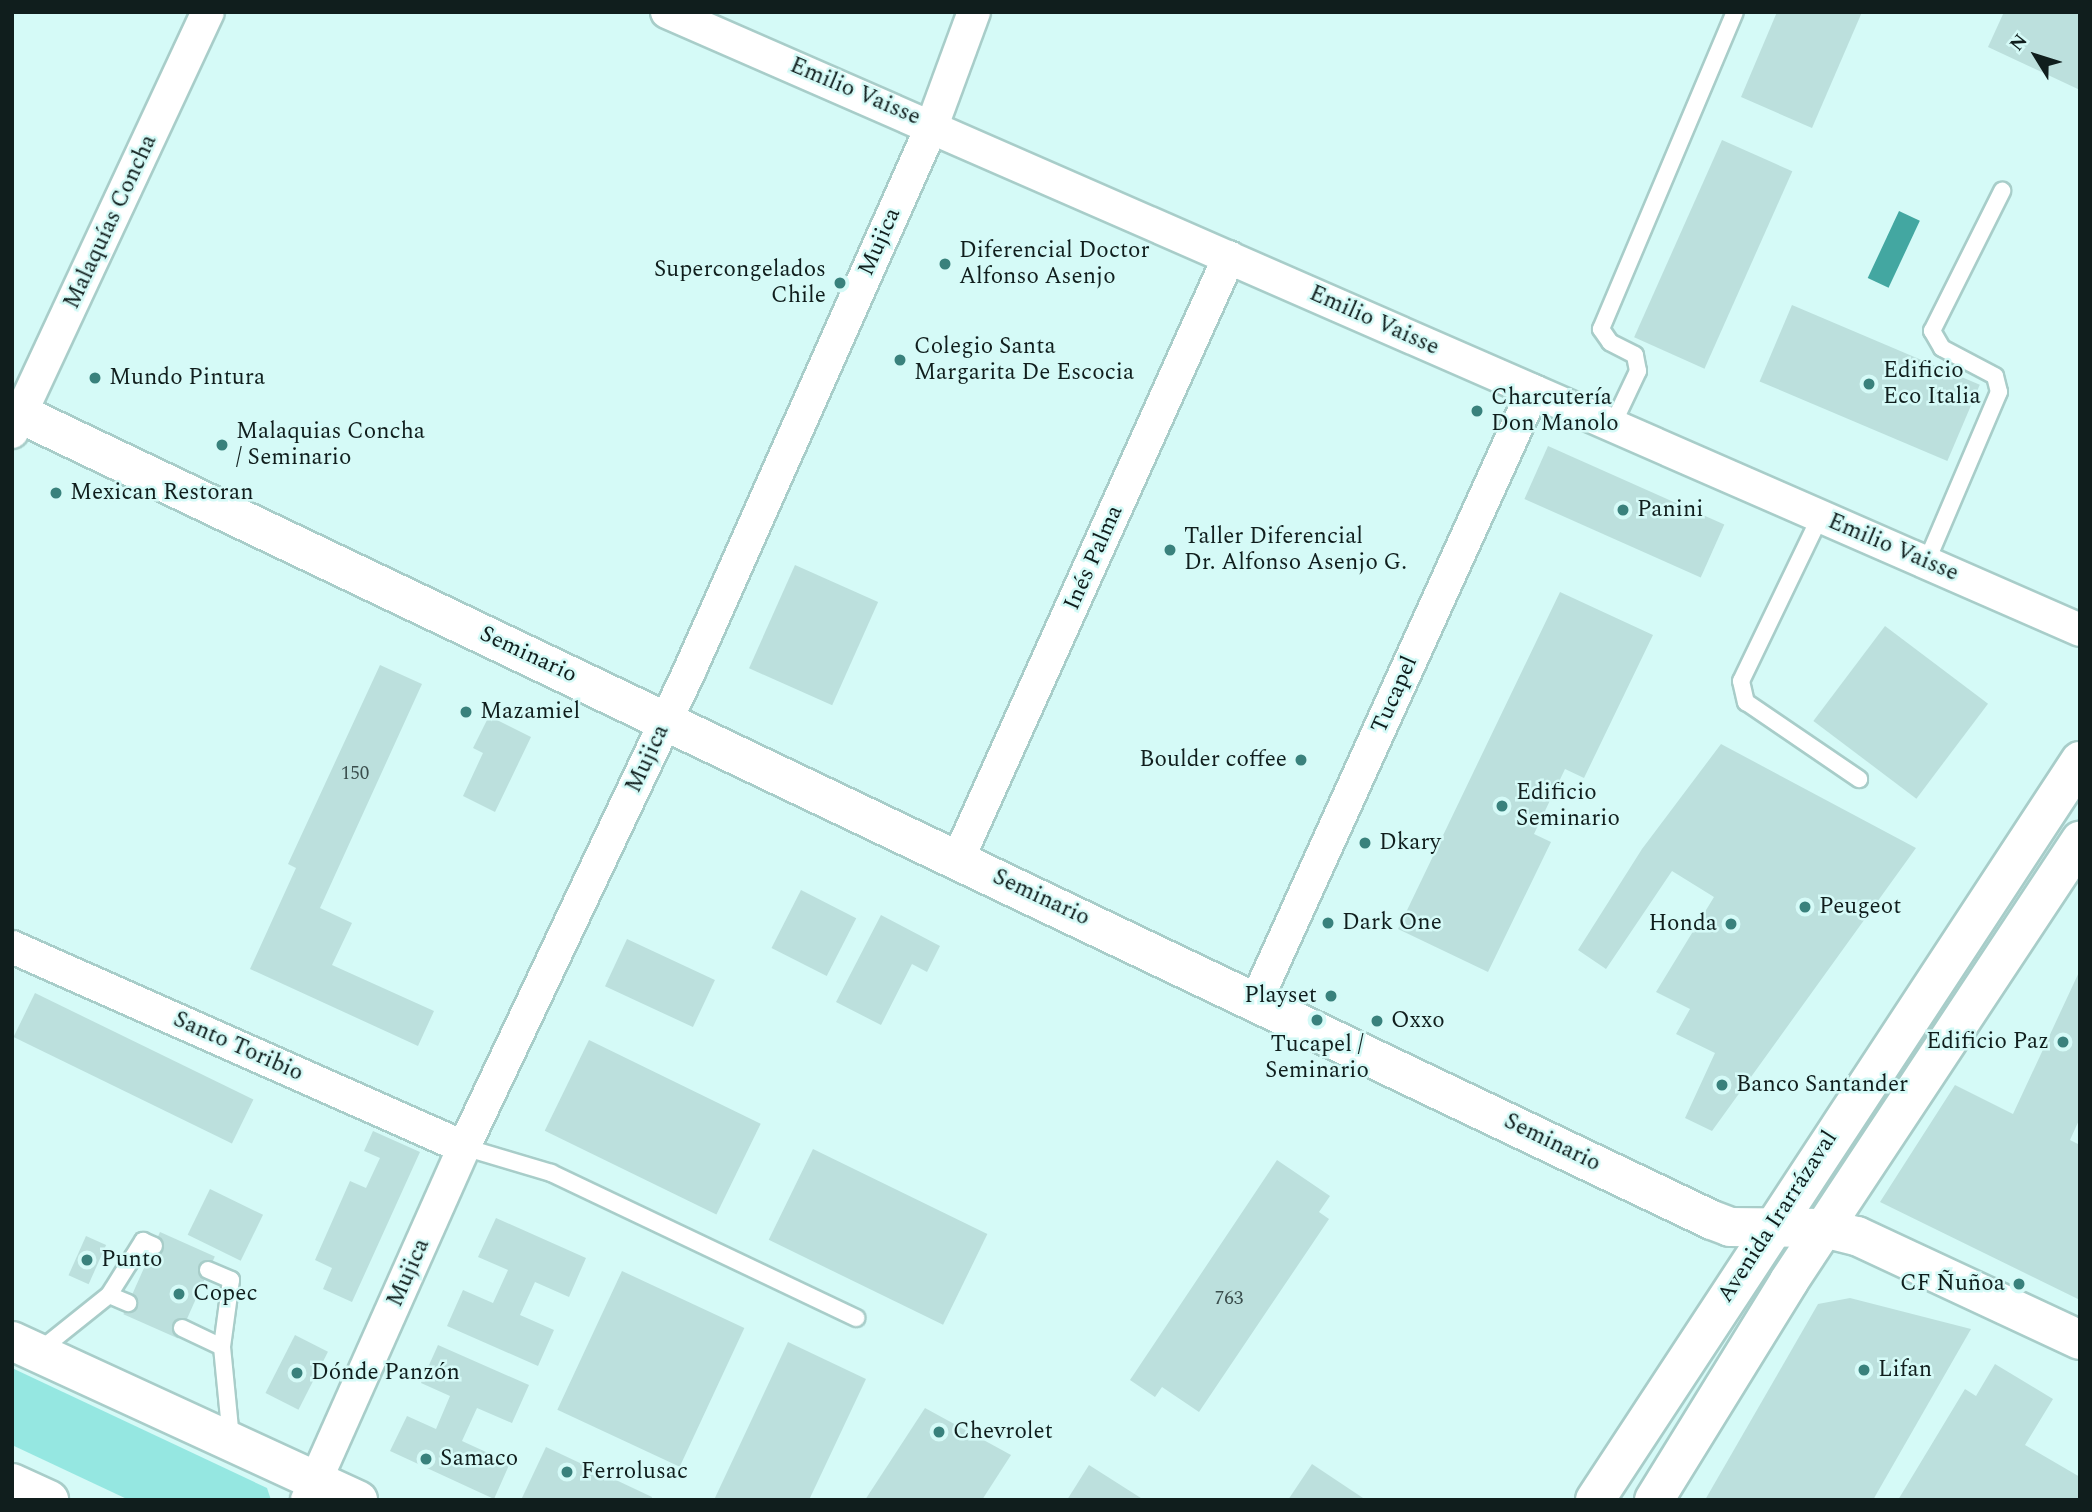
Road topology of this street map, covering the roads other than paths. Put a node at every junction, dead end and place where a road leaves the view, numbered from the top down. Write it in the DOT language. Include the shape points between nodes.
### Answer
graph roads {
  1 [pos="208,12"];
  2 [pos="667,12"];
  3 [pos="974,12"];
  4 [pos="1735,12"];
  5 [pos="932,125"];
  6 [pos="2002,191"];
  7 [pos="1229,257"];
  8 [pos="1533,391"];
  9 [pos="15,419"];
  10 [pos="1612,426"];
  11 [pos="1821,517"];
  12 [pos="1926,563"];
  13 [pos="2080,630"];
  14 [pos="666,720"];
  15 [pos="2080,761"];
  16 [pos="1859,779"];
  17 [pos="2080,841"];
  18 [pos="958,859"];
  19 [pos="12,947"];
  20 [pos="1257,999"];
  21 [pos="464,1147"];
  22 [pos="1824,1228"];
  23 [pos="1769,1229"];
  24 [pos="154,1246"];
  25 [pos="208,1270"];
  26 [pos="109,1295"];
  27 [pos="128,1303"];
  28 [pos="856,1318"];
  29 [pos="182,1328"];
  30 [pos="2080,1340"];
  31 [pos="25,1347"];
  32 [pos="222,1347"];
  33 [pos="231,1441"];
  34 [pos="12,1483"];
  35 [pos="312,1490"];
  36 [pos="49,1500"];
  37 [pos="358,1500"];
  38 [pos="1595,1500"];
  39 [pos="1654,1500"];
  1 -- 9 [label="street, Malaquías Concha"];
  2 -- 5 [label="street, Emilio Vaisse"];
  3 -- 5 [label="street, Mujica"];
  4 -- 10 [label="lane" via="1601,329 1610,342 1635,355 1638,371"];
  5 -- 7 [label="street, Emilio Vaisse"];
  5 -- 14 [label="street, Mujica"];
  6 -- 12 [label="lane" via="1932,331 1942,348 1995,376 1999,392"];
  7 -- 8 [label="street, Emilio Vaisse"];
  7 -- 18 [label="street, Inés Palma"];
  8 -- 10 [label="street, Emilio Vaisse"];
  8 -- 20 [label="street, Tucapel"];
  9 -- 14 [label="street, Seminario"];
  10 -- 11 [label="street, Emilio Vaisse"];
  11 -- 12 [label="street, Emilio Vaisse"];
  11 -- 16 [label="lane" via="1741,681 1746,702"];
  12 -- 13 [label="street, Emilio Vaisse"];
  14 -- 18 [label="street, Seminario"];
  14 -- 21 [label="street, Mujica"];
  15 -- 23 [label="street, Avenida Irarrázaval"];
  17 -- 22 [label="street, Avenida Irarrázaval"];
  18 -- 20 [label="street, Seminario"];
  19 -- 21 [label="street, Santo Toribio"];
  20 -- 23 [label="street, Seminario" via="1712,1220"];
  21 -- 28 [label="lane" via="551,1173"];
  21 -- 35 [label="street, Mujica"];
  22 -- 23 [label="street, Seminario"];
  22 -- 30 [label="street, Seminario" via="1857,1237"];
  22 -- 39 [label="street, Avenida Irarrázaval"];
  23 -- 38 [label="street, Avenida Irarrázaval"];
  24 -- 26 [label="lane" via="143,1241"];
  25 -- 32 [label="lane" via="231,1280"];
  26 -- 27 [label="lane"];
  26 -- 31 [label="lane"];
  29 -- 32 [label="lane"];
  31 -- 33 [label="street"];
  32 -- 33 [label="lane"];
  33 -- 35 [label="street"];
  34 -- 36 [label="street"];
  35 -- 37 [label="street"];
}
